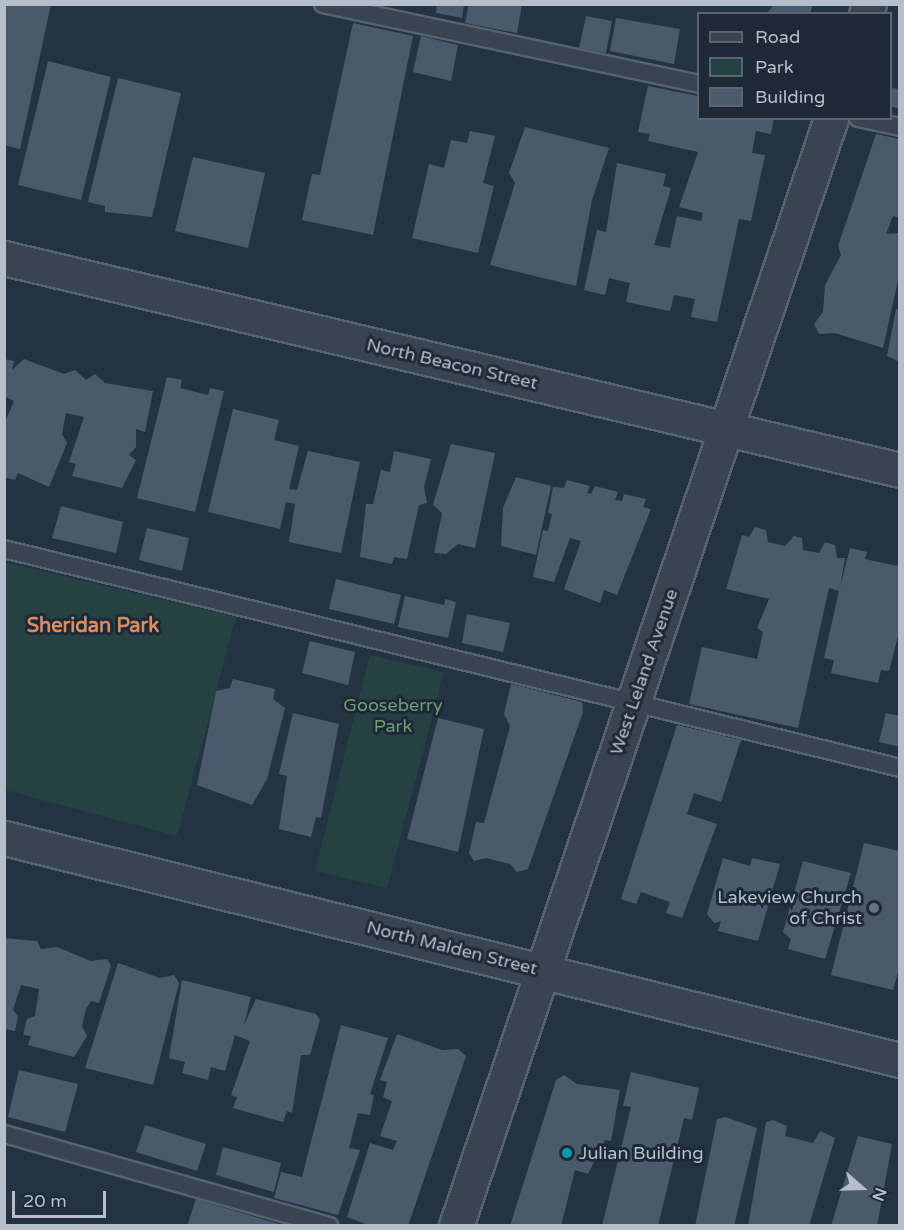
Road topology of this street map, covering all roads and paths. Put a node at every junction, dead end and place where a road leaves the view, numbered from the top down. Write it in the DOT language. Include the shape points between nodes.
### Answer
graph roads {
  1 [pos="323,4"];
  2 [pos="697,84"];
  3 [pos="830,120"];
  4 [pos="867,120"];
  5 [pos="900,127"];
  6 [pos="4,258"];
  7 [pos="725,429"];
  8 [pos="900,470"];
  9 [pos="4,549"];
  10 [pos="632,706"];
  11 [pos="900,768"];
  12 [pos="4,837"];
  13 [pos="543,970"];
  14 [pos="900,1060"];
  15 [pos="4,1134"];
  16 [pos="329,1226"];
  17 [pos="456,1226"];
  1 -- 2 [label="lane"];
  3 -- 7 [label="street, West Leland Avenue"];
  4 -- 5 [label="lane"];
  6 -- 7 [label="street, North Beacon Street"];
  7 -- 8 [label="street, North Beacon Street"];
  7 -- 10 [label="street, West Leland Avenue"];
  9 -- 10 [label="lane"];
  10 -- 11 [label="lane"];
  10 -- 13 [label="street, West Leland Avenue"];
  12 -- 13 [label="street, North Malden Street"];
  13 -- 14 [label="street, North Malden Street"];
  13 -- 17 [label="street, West Leland Avenue"];
  15 -- 16 [label="lane"];
}
